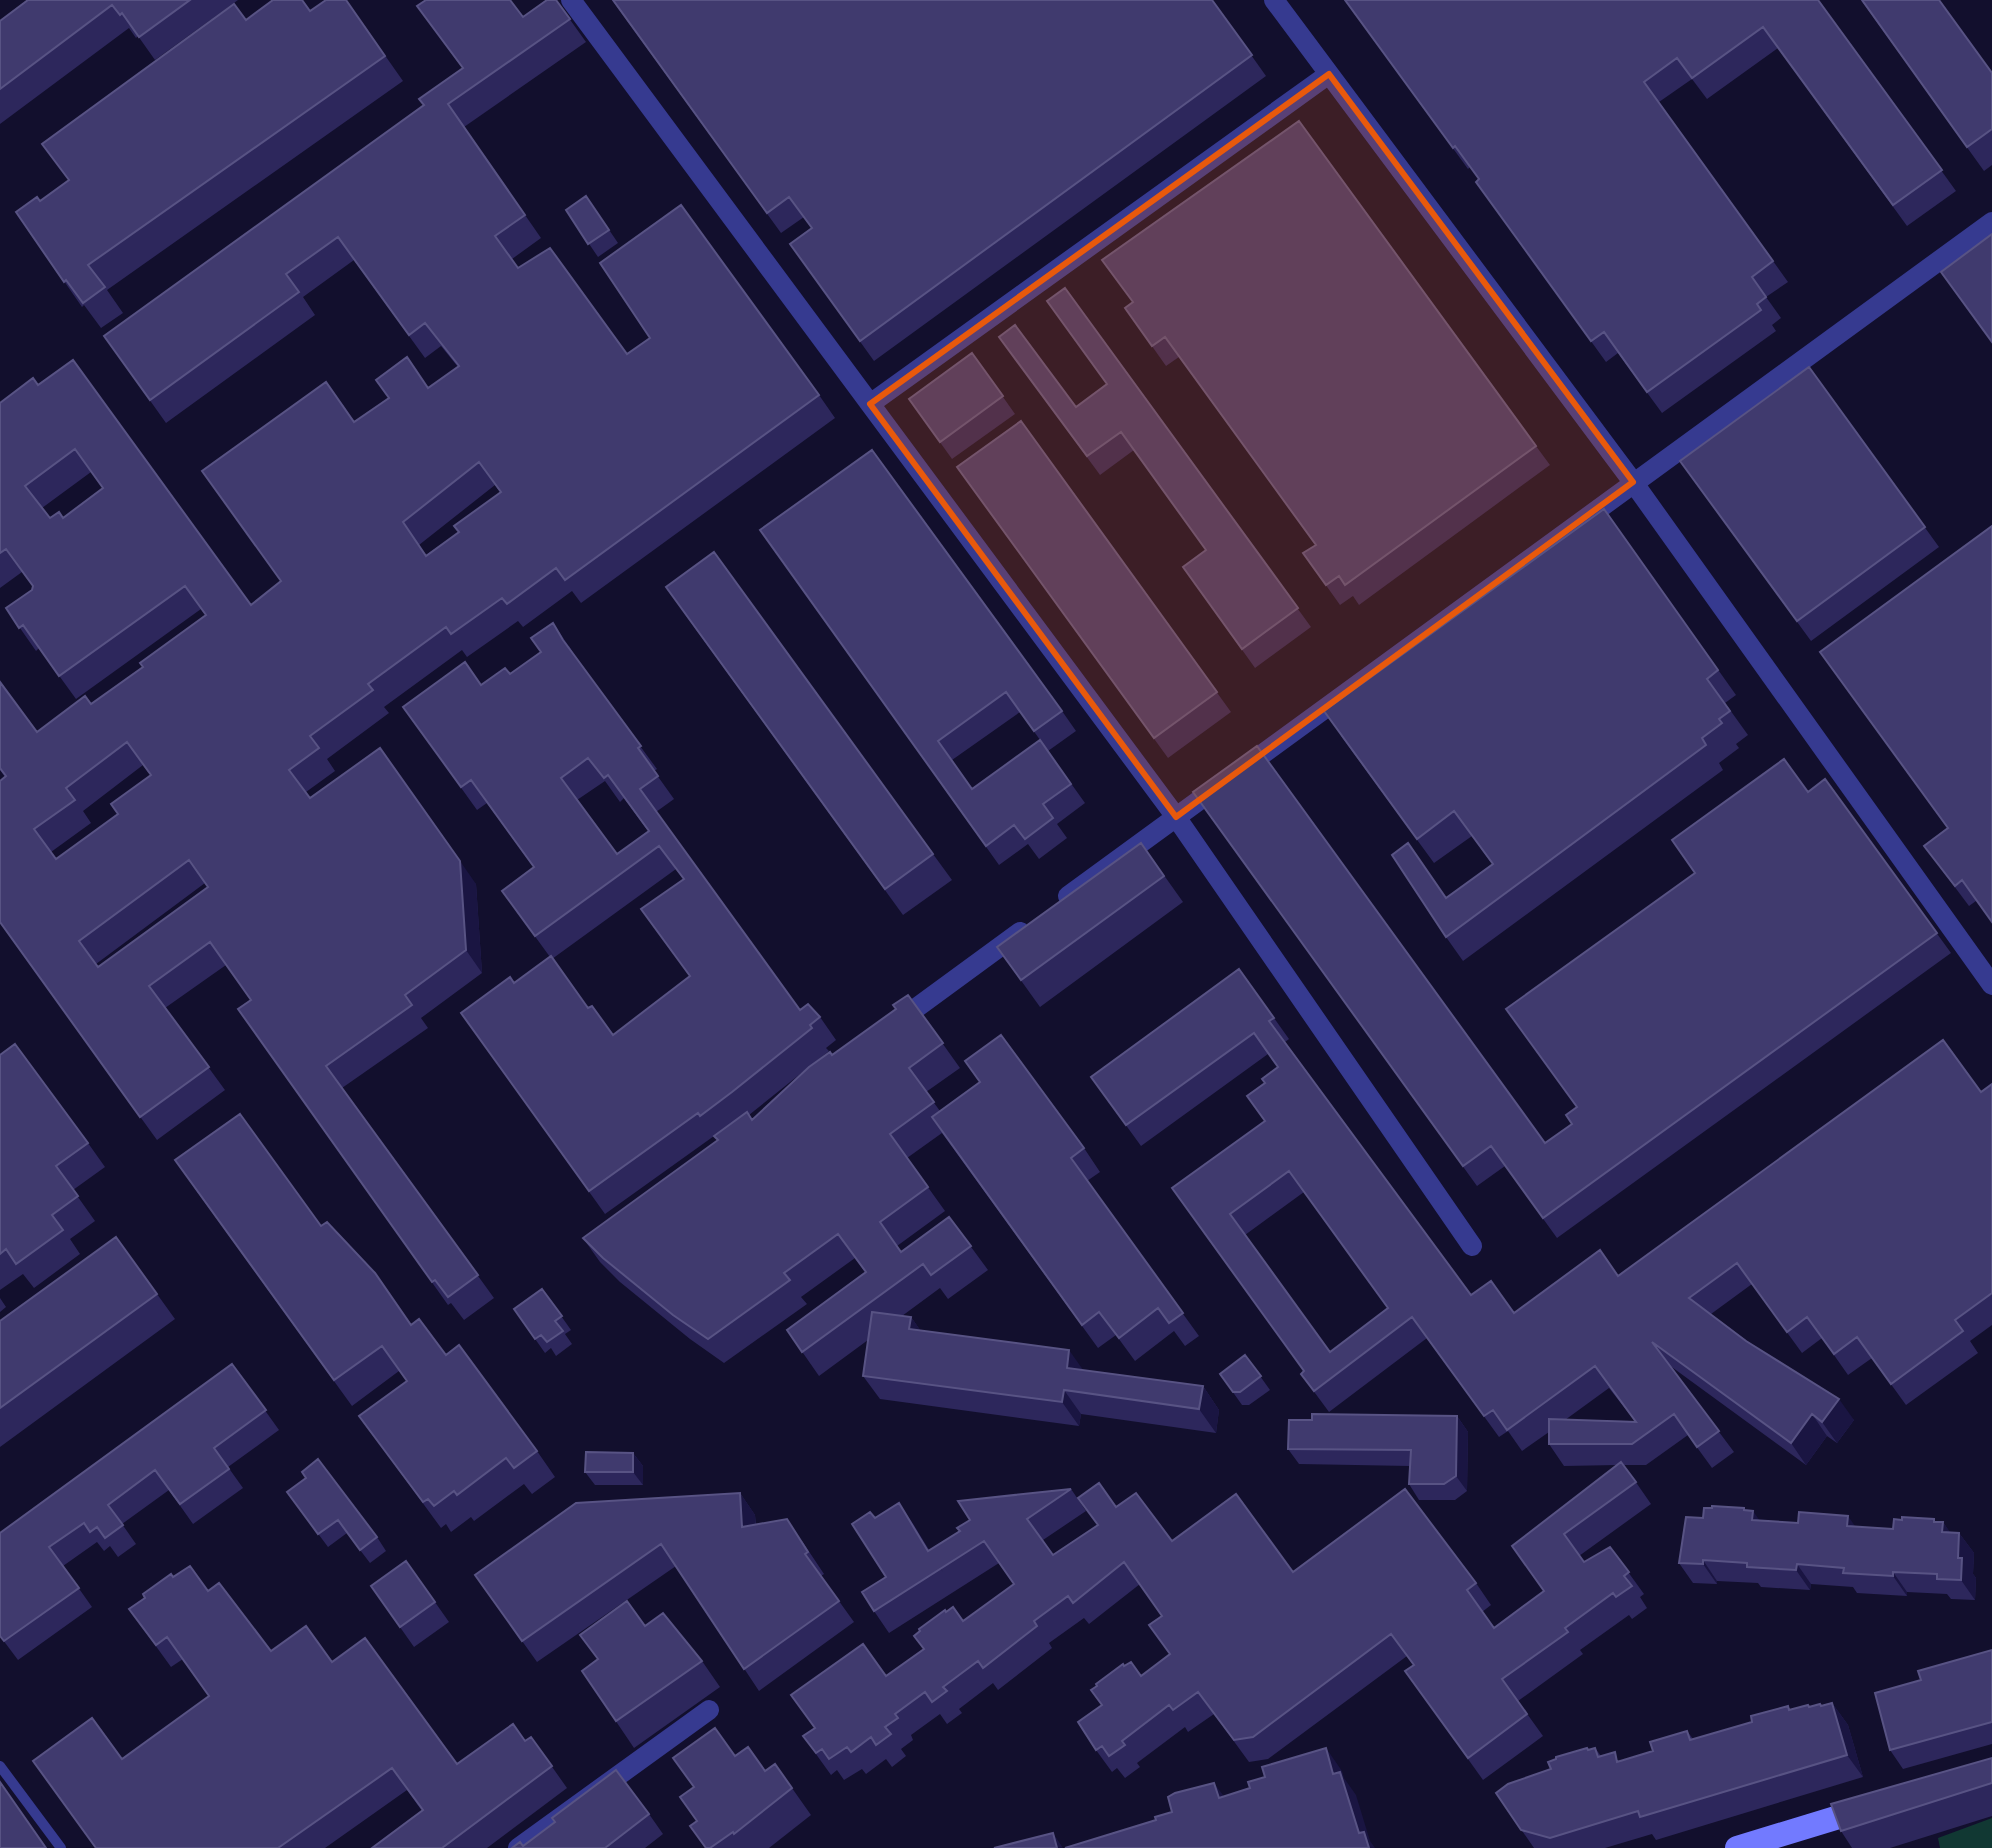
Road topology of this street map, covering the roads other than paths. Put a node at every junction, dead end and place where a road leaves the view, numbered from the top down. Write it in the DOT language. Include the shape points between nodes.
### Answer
graph roads {
  1 [pos="571,0"];
  2 [pos="1274,0"];
  3 [pos="1329,74"];
  4 [pos="1992,222"];
  5 [pos="870,404"];
  6 [pos="1633,482"];
  7 [pos="1176,817"];
  8 [pos="1992,985"];
  9 [pos="884,1031"];
  10 [pos="1472,1246"];
  11 [pos="709,1710"];
  12 [pos="0,1766"];
  13 [pos="1887,1803"];
  14 [pos="61,1848"];
  15 [pos="518,1848"];
  16 [pos="1737,1848"];
  1 -- 5 [label="street"];
  2 -- 3 [label="street"];
  3 -- 5 [label="street"];
  3 -- 6 [label="street"];
  4 -- 6 [label="street"];
  5 -- 7 [label="street"];
  6 -- 7 [label="street"];
  6 -- 8 [label="street"];
  7 -- 9 [label="street"];
  7 -- 10 [label="street"];
  11 -- 15 [label="street"];
  12 -- 14 [label="lane"];
  13 -- 16 [label="street"];
}
